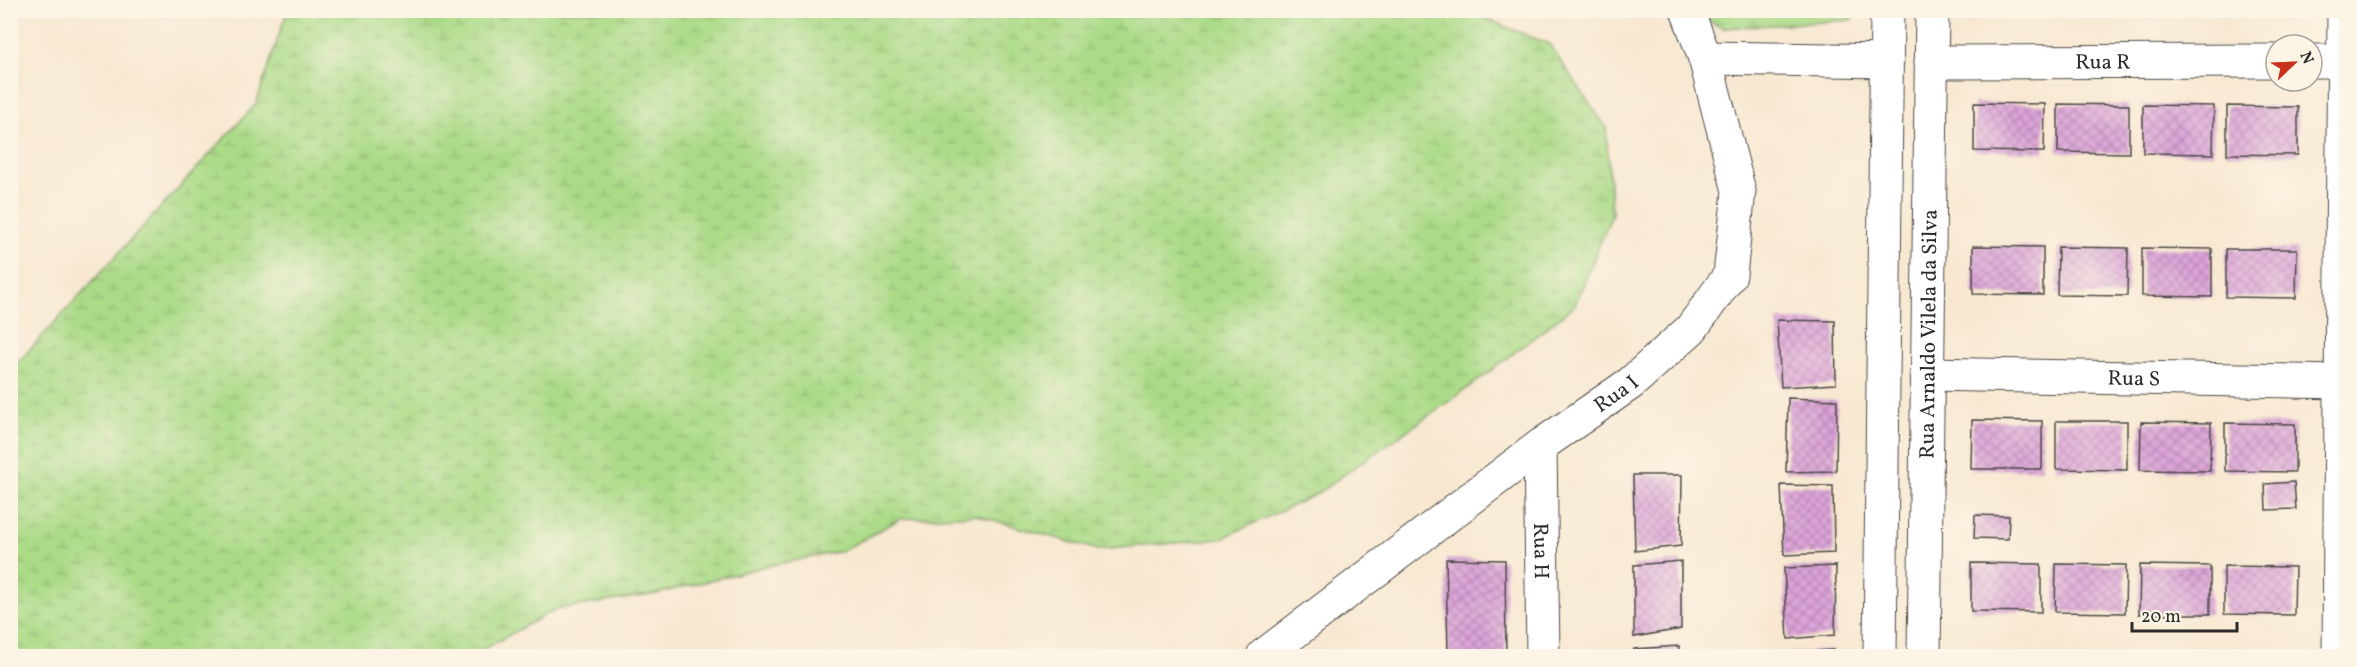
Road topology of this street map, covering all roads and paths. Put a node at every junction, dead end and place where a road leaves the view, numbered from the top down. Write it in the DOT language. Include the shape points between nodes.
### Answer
graph roads {
  1 [pos="1687,10"];
  2 [pos="1887,10"];
  3 [pos="1932,10"];
  4 [pos="2344,10"];
  5 [pos="1705,58"];
  6 [pos="1887,61"];
  7 [pos="2264,61"];
  8 [pos="2328,61"];
  9 [pos="1931,62"];
  10 [pos="2344,178"];
  11 [pos="1927,374"];
  12 [pos="2341,382"];
  13 [pos="1540,446"];
  14 [pos="2343,455"];
  15 [pos="1263,657"];
  16 [pos="1543,657"];
  17 [pos="1880,657"];
  18 [pos="1924,657"];
  19 [pos="2339,657"];
  1 -- 5 [label="street, Rua I"];
  2 -- 6 [label="street, Rua Arnaldo Vilela da Silva"];
  3 -- 9 [label="street, Rua Arnaldo Vilela da Silva"];
  4 -- 8 [label="street"];
  5 -- 6 [label="street"];
  5 -- 13 [label="street, Rua I" via="1739,191 1730,275 1691,329 1631,383"];
  6 -- 17 [label="street, Rua Arnaldo Vilela da Silva"];
  7 -- 9 [label="street, Rua R"];
  8 -- 10 [label="street"];
  9 -- 11 [label="street, Rua Arnaldo Vilela da Silva"];
  10 -- 12 [label="street"];
  11 -- 12 [label="street, Rua S"];
  11 -- 18 [label="street, Rua Arnaldo Vilela da Silva"];
  12 -- 14 [label="street"];
  13 -- 15 [label="street, Rua I"];
  13 -- 16 [label="street, Rua H"];
  14 -- 19 [label="street"];
}
